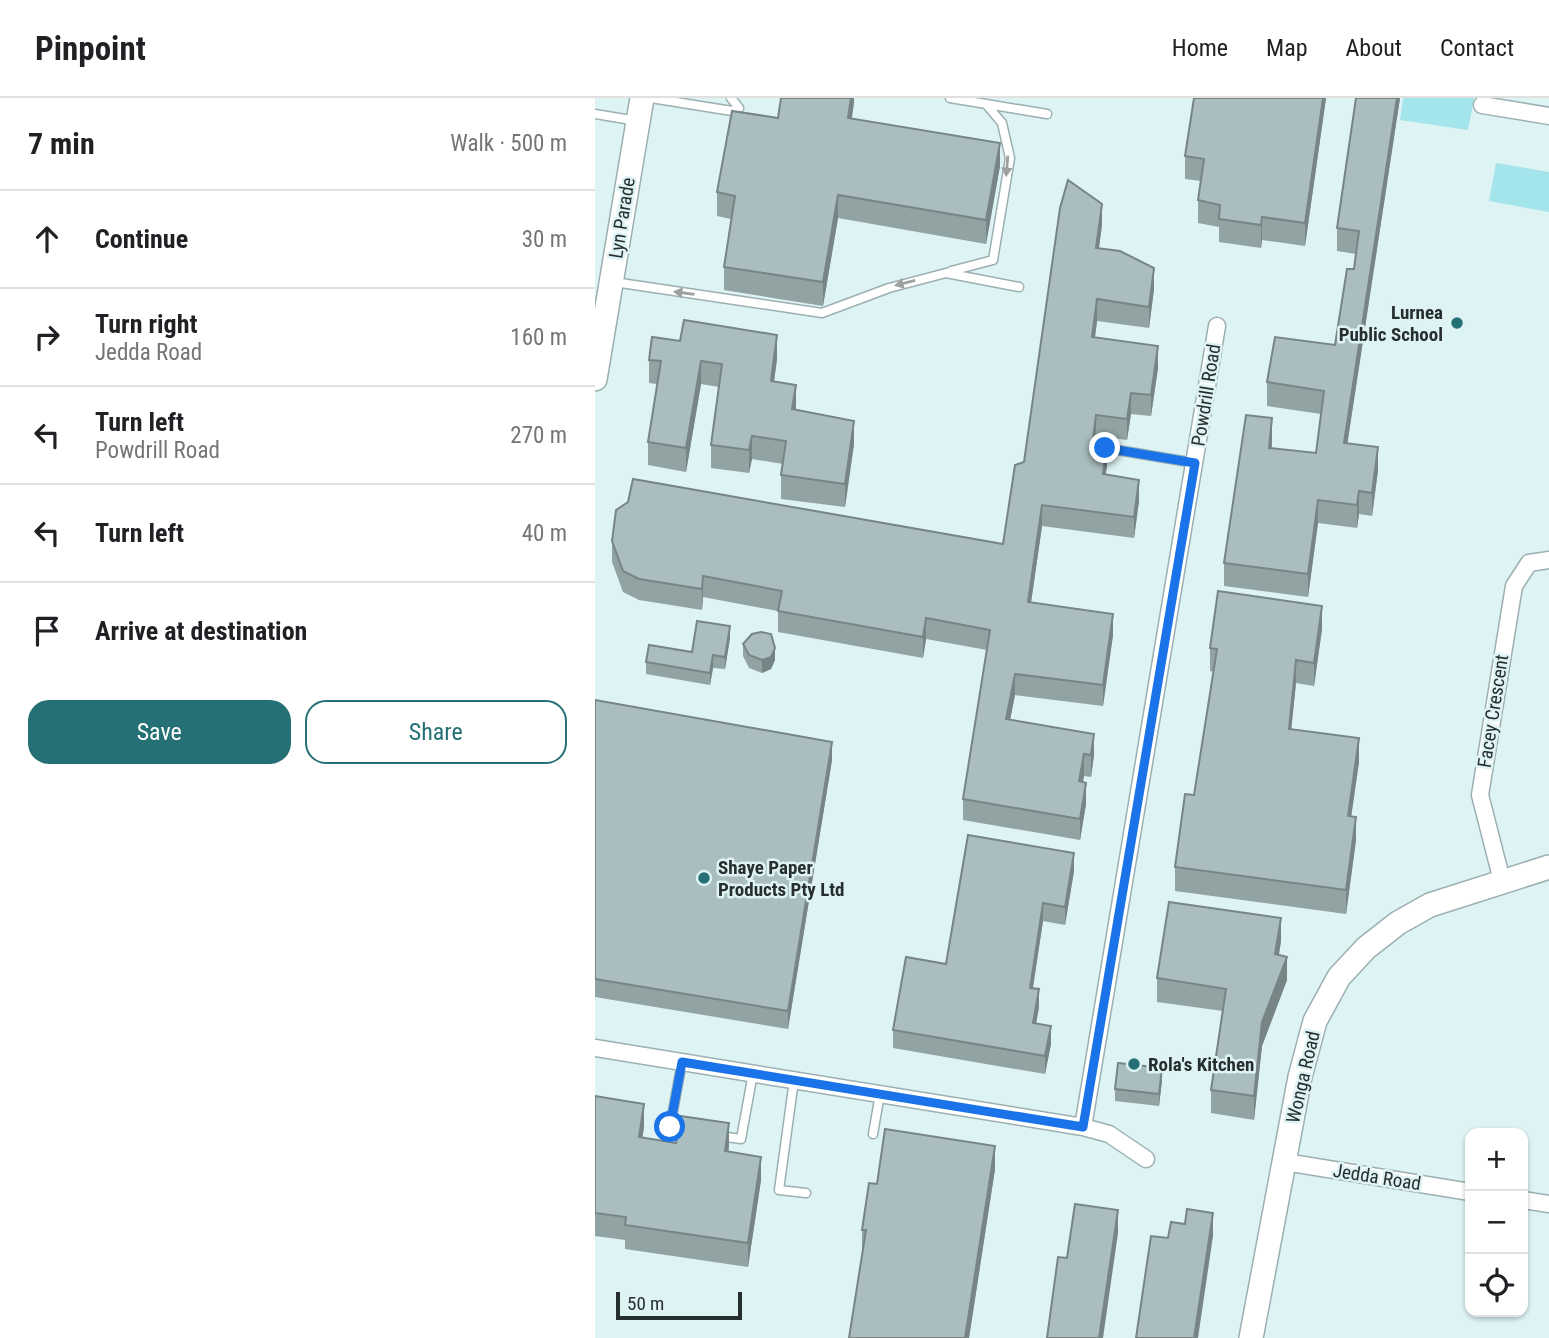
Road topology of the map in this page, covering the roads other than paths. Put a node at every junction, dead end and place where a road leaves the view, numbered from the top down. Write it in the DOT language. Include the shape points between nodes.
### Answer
graph roads {
  1 [pos="642,98"];
  2 [pos="651,98"];
  3 [pos="731,98"];
  4 [pos="950,98"];
  5 [pos="986,104"];
  6 [pos="1482,105"];
  7 [pos="595,114"];
  8 [pos="1047,114"];
  9 [pos="1549,116"];
  10 [pos="638,121"];
  11 [pos="946,273"];
  12 [pos="611,282"];
  13 [pos="1019,287"];
  14 [pos="1217,326"];
  15 [pos="595,379"];
  16 [pos="1105,448"];
  17 [pos="1195,463"];
  18 [pos="1549,560"];
  19 [pos="1549,867"];
  20 [pos="1502,881"];
  21 [pos="595,1048"];
  22 [pos="682,1062"];
  23 [pos="753,1073"];
  24 [pos="794,1080"];
  25 [pos="880,1094"];
  26 [pos="1083,1127"];
  27 [pos="694,1131"];
  28 [pos="706,1133"];
  29 [pos="873,1134"];
  30 [pos="1146,1159"];
  31 [pos="1285,1162"];
  32 [pos="1465,1191"];
  33 [pos="806,1193"];
  34 [pos="1528,1201"];
  35 [pos="1549,1204"];
  36 [pos="1251,1338"];
  1 -- 10 [label="street, Lyn Parade"];
  2 -- 3 [label="lane" via="731,111 739,108"];
  4 -- 5 [label="lane"];
  5 -- 8 [label="lane"];
  5 -- 11 [label="lane, one-way" via="1002,123 1010,158 993,260"];
  6 -- 9 [label="street"];
  7 -- 10 [label="lane"];
  10 -- 12 [label="street, Lyn Parade"];
  11 -- 12 [label="lane, one-way" via="822,313"];
  11 -- 13 [label="lane"];
  12 -- 15 [label="street, Lyn Parade"];
  14 -- 17 [label="street, Powdrill Road"];
  16 -- 17 [label="lane"];
  17 -- 26 [label="street, Powdrill Road"];
  18 -- 20 [label="street, Facey Crescent" via="1528,563 1514,586 1480,795"];
  19 -- 20 [label="street, Wonga Road"];
  20 -- 31 [label="street, Wonga Road" via="1430,905 1398,923 1339,977 1315,1021"];
  21 -- 22 [label="street"];
  22 -- 23 [label="street"];
  22 -- 27 [label="lane" via="670,1127"];
  23 -- 24 [label="street"];
  23 -- 28 [label="lane" via="741,1139"];
  24 -- 25 [label="street"];
  24 -- 33 [label="lane" via="779,1190"];
  25 -- 26 [label="street"];
  25 -- 29 [label="lane"];
  26 -- 30 [label="street" via="1109,1134"];
  31 -- 32 [label="street, Jedda Road"];
  31 -- 36 [label="street, Wonga Road"];
  34 -- 35 [label="street"];
}
